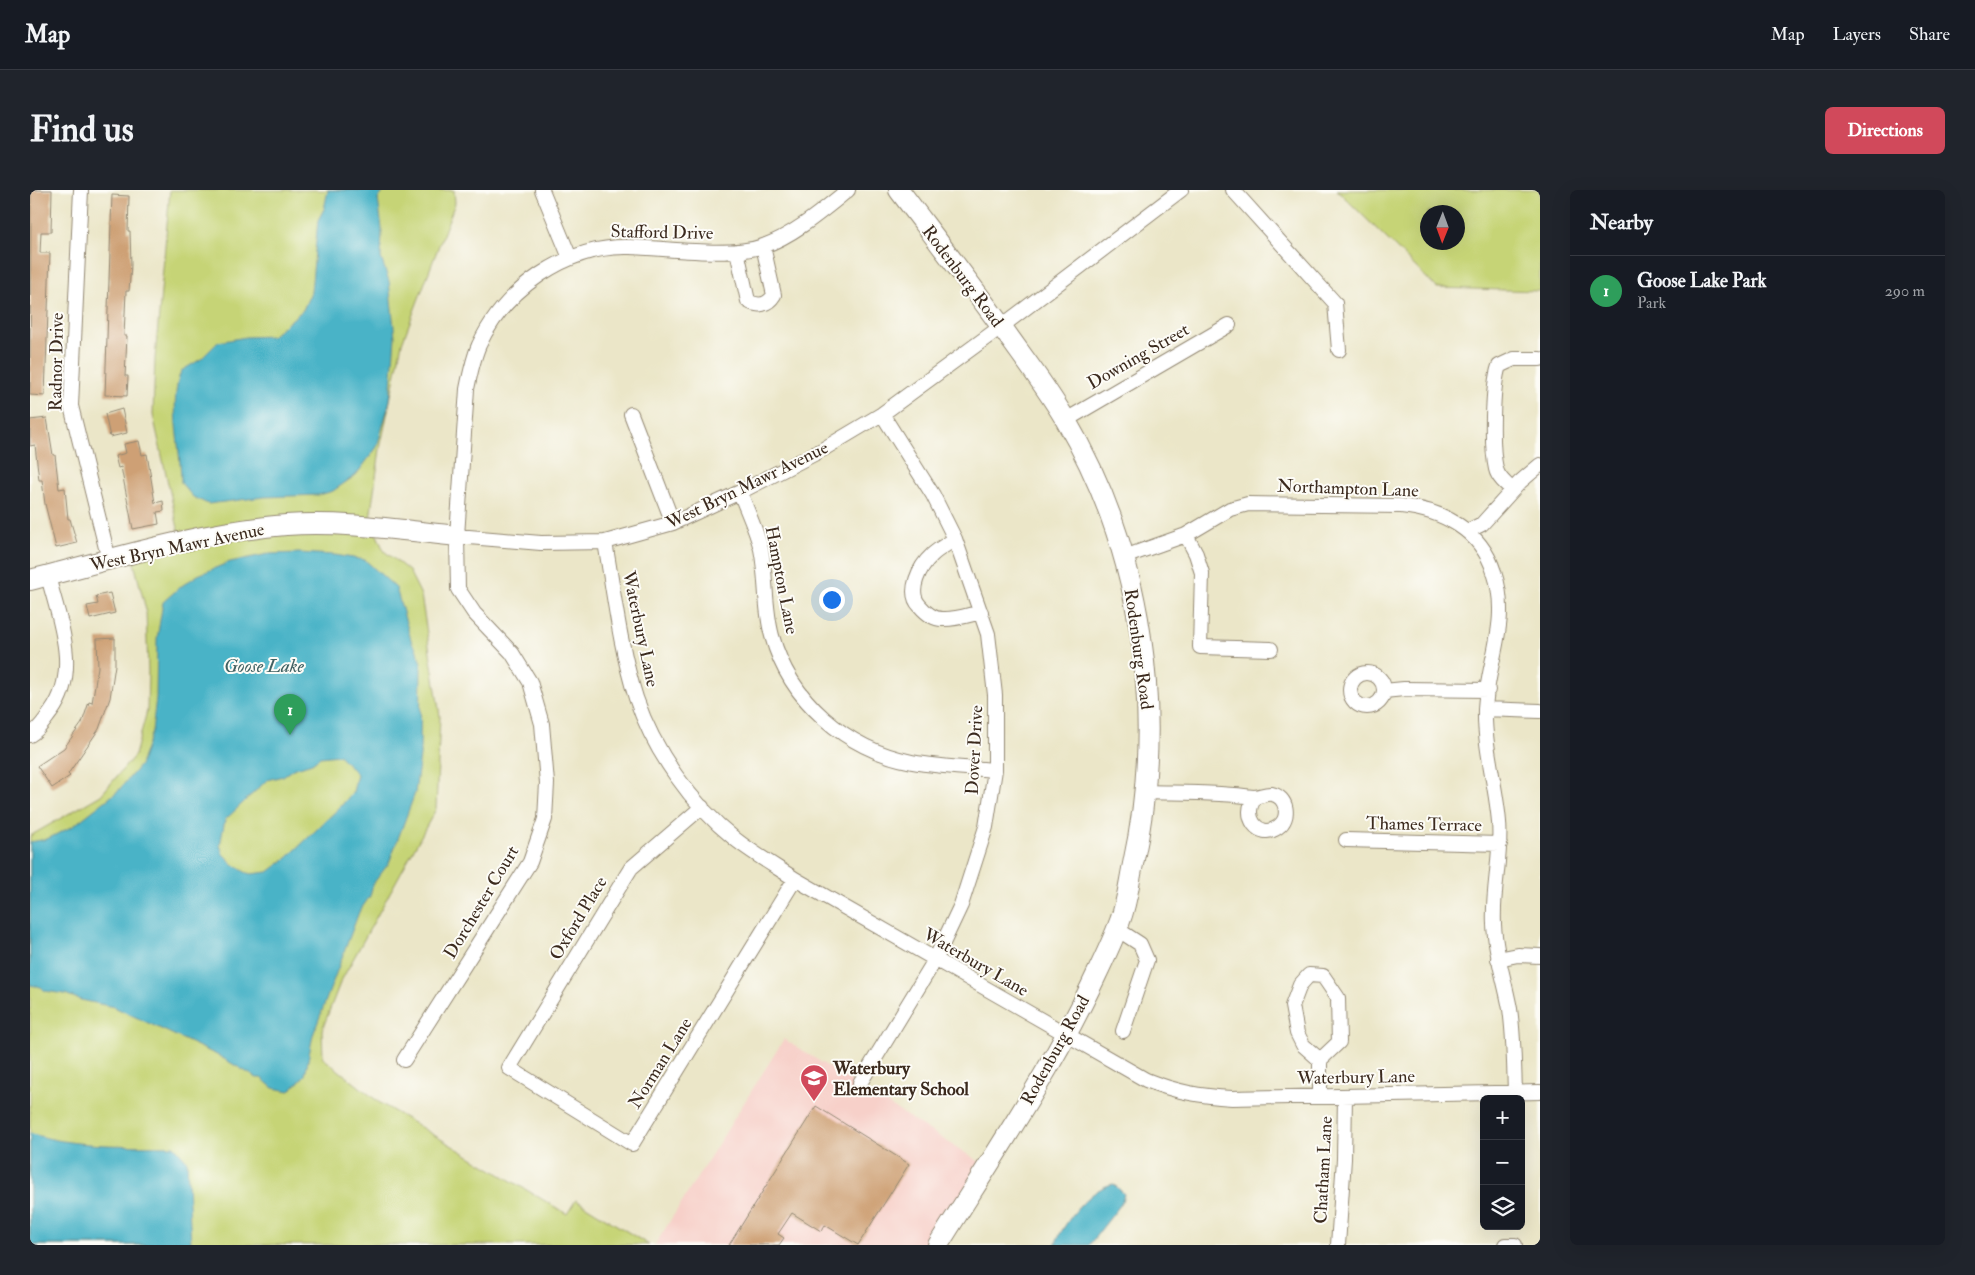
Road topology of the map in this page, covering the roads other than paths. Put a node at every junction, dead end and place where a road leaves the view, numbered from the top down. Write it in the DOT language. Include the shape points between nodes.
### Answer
graph roads {
  1 [pos="81,190"];
  2 [pos="542,190"];
  3 [pos="848,190"];
  4 [pos="898,190"];
  5 [pos="1181,190"];
  6 [pos="1233,190"];
  7 [pos="763,246"];
  8 [pos="737,251"];
  9 [pos="570,258"];
  10 [pos="1229,325"];
  11 [pos="1002,326"];
  12 [pos="1339,350"];
  13 [pos="1540,359"];
  14 [pos="631,414"];
  15 [pos="882,414"];
  16 [pos="1066,420"];
  17 [pos="1540,465"];
  18 [pos="1512,490"];
  19 [pos="740,492"];
  20 [pos="673,523"];
  21 [pos="1468,531"];
  22 [pos="1186,535"];
  23 [pos="457,536"];
  24 [pos="955,539"];
  25 [pos="605,542"];
  26 [pos="1124,557"];
  27 [pos="109,560"];
  28 [pos="39,578"];
  29 [pos="980,612"];
  30 [pos="1271,649"];
  31 [pos="1488,690"];
  32 [pos="1384,691"];
  33 [pos="1485,709"];
  34 [pos="1540,711"];
  35 [pos="30,734"];
  36 [pos="995,770"];
  37 [pos="1146,792"];
  38 [pos="1256,797"];
  39 [pos="702,807"];
  40 [pos="1346,840"];
  41 [pos="1500,844"];
  42 [pos="795,879"];
  43 [pos="1117,929"];
  44 [pos="1540,956"];
  45 [pos="935,960"];
  46 [pos="1498,960"];
  47 [pos="1123,1031"];
  48 [pos="1067,1036"];
  49 [pos="404,1060"];
  50 [pos="1320,1060"];
  51 [pos="509,1068"];
  52 [pos="860,1083"];
  53 [pos="1515,1092"];
  54 [pos="1540,1092"];
  55 [pos="1320,1096"];
  56 [pos="1345,1096"];
  57 [pos="938,1245"];
  58 [pos="1338,1245"];
  59 [pos="1505,1245"];
  60 [pos="1515,1245"];
  1 -- 27 [label="street, Radnor Drive" via="71,406"];
  2 -- 9 [label="street"];
  3 -- 7 [label="street, Stafford Drive" via="794,230"];
  4 -- 11 [label="street, Rodenburg Road"];
  5 -- 11 [label="street, West Bryn Mawr Avenue"];
  6 -- 12 [label="street" via="1335,303"];
  7 -- 8 [label="street, Stafford Drive"];
  7 -- 8 [label="street" via="774,295 763,304 748,301"];
  8 -- 9 [label="street, Stafford Drive" via="628,247"];
  9 -- 23 [label="street, Stafford Drive" via="521,288 495,318 479,345 466,389"];
  10 -- 16 [label="street, Downing Street"];
  11 -- 15 [label="street, West Bryn Mawr Avenue"];
  11 -- 16 [label="street, Rodenburg Road"];
  13 -- 18 [label="street" via="1514,359 1499,366 1495,377 1496,471"];
  14 -- 20 [label="street"];
  15 -- 19 [label="street, West Bryn Mawr Avenue" via="820,452"];
  15 -- 24 [label="street, Dover Drive" via="933,495"];
  16 -- 26 [label="street, Rodenburg Road" via="1095,477"];
  17 -- 18 [label="street"];
  18 -- 21 [label="street" via="1482,524"];
  19 -- 20 [label="street, West Bryn Mawr Avenue"];
  19 -- 36 [label="street, Hampton Lane" via="761,550 772,636 786,670 812,708 851,739 885,755 918,763"];
  20 -- 25 [label="street, West Bryn Mawr Avenue"];
  21 -- 22 [label="street, Northampton Lane" via="1420,508 1257,503 1230,509"];
  21 -- 31 [label="street, Northampton Lane" via="1494,571 1501,608"];
  22 -- 26 [label="street, Northampton Lane"];
  22 -- 30 [label="street" via="1202,573 1200,647"];
  23 -- 25 [label="street, West Bryn Mawr Avenue" via="541,543"];
  23 -- 27 [label="street, West Bryn Mawr Avenue" via="344,524 287,525 234,531"];
  23 -- 49 [label="street, Dorchester Court" via="458,589 474,613 512,653 532,688 542,724 547,783 545,818 530,862"];
  24 -- 29 [label="street, Dover Drive"];
  24 -- 29 [label="street" via="932,554 921,570 914,585 917,604 926,614 940,620"];
  25 -- 39 [label="street, Waterbury Lane" via="624,653 637,701 662,752"];
  26 -- 37 [label="street, Rodenburg Road" via="1145,662 1149,718"];
  27 -- 28 [label="street, West Bryn Mawr Avenue"];
  28 -- 35 [label="street" via="63,637 67,667 60,698 38,730"];
  29 -- 36 [label="street, Dover Drive" via="988,634 995,695"];
  31 -- 32 [label="street" via="1404,688"];
  31 -- 33 [label="street, Northampton Lane"];
  33 -- 34 [label="street"];
  33 -- 41 [label="street"];
  36 -- 45 [label="street, Dover Drive" via="986,827 976,863 961,905"];
  37 -- 38 [label="street"];
  37 -- 43 [label="street, Rodenburg Road" via="1136,853"];
  39 -- 42 [label="street, Waterbury Lane" via="734,838"];
  39 -- 51 [label="street, Oxford Place" via="631,868"];
  40 -- 41 [label="street, Thames Terrace"];
  41 -- 46 [label="street" via="1494,901"];
  42 -- 45 [label="street, Waterbury Lane"];
  42 -- 51 [label="street, Norman Lane" via="632,1144"];
  43 -- 47 [label="street" via="1140,944 1147,960"];
  43 -- 48 [label="street, Rodenburg Road"];
  44 -- 46 [label="street" via="1518,954"];
  45 -- 48 [label="street, Waterbury Lane"];
  45 -- 52 [label="street, Dover Drive"];
  46 -- 53 [label="street" via="1510,1011"];
  48 -- 55 [label="street, Waterbury Lane" via="1146,1080 1199,1096"];
  48 -- 57 [label="street, Rodenburg Road"];
  50 -- 50 [label="street" via="1303,1045 1297,1033 1292,1006 1300,985 1310,975 1323,976 1338,998 1339,1042"];
  50 -- 55 [label="street"];
  53 -- 54 [label="street, Waterbury Lane"];
  53 -- 56 [label="street, Waterbury Lane"];
  55 -- 56 [label="street, Waterbury Lane"];
  56 -- 58 [label="street, Chatham Lane"];
  59 -- 60 [label="street"];
}
